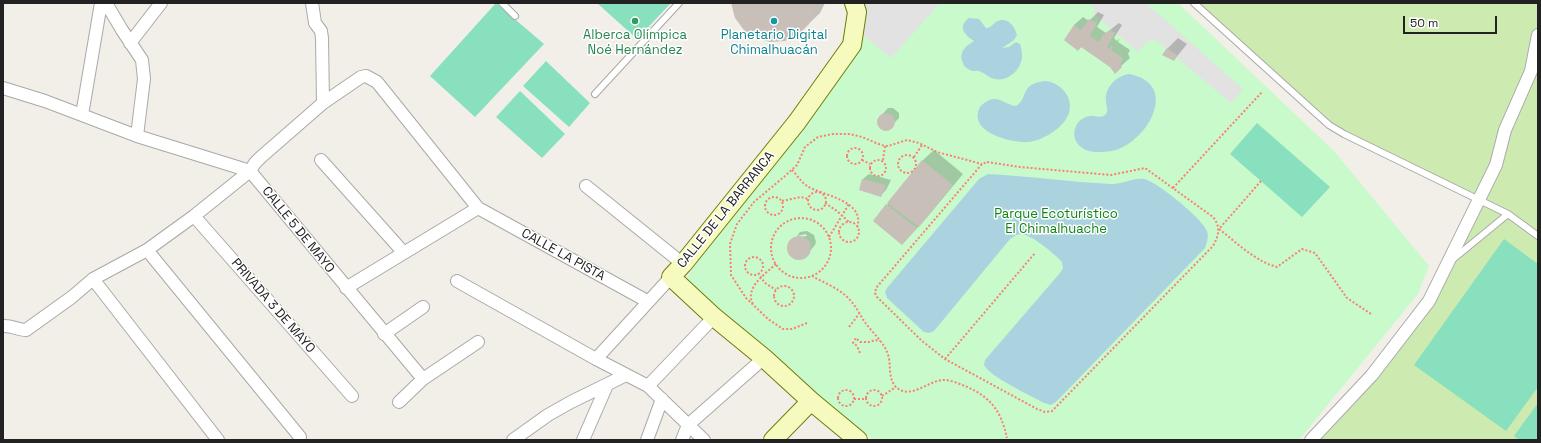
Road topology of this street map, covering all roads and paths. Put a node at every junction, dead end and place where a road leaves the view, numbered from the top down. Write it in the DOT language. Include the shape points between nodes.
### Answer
graph roads {
  1 [pos="101,3"];
  2 [pos="106,3"];
  3 [pos="161,3"];
  4 [pos="312,3"];
  5 [pos="502,3"];
  6 [pos="679,3"];
  7 [pos="854,3"];
  8 [pos="1194,3"];
  9 [pos="515,16"];
  10 [pos="1538,35"];
  11 [pos="130,43"];
  12 [pos="3,88"];
  13 [pos="1262,92"];
  14 [pos="595,94"];
  15 [pos="323,104"];
  16 [pos="82,115"];
  17 [pos="137,136"];
  18 [pos="922,145"];
  19 [pos="885,146"];
  20 [pos="913,158"];
  21 [pos="321,160"];
  22 [pos="862,160"];
  23 [pos="883,161"];
  24 [pos="870,164"];
  25 [pos="982,164"];
  26 [pos="792,170"];
  27 [pos="250,171"];
  28 [pos="1261,181"];
  29 [pos="586,186"];
  30 [pos="1173,188"];
  31 [pos="765,193"];
  32 [pos="769,198"];
  33 [pos="808,199"];
  34 [pos="1479,199"];
  35 [pos="782,201"];
  36 [pos="825,203"];
  37 [pos="849,204"];
  38 [pos="478,208"];
  39 [pos="1508,214"];
  40 [pos="194,216"];
  41 [pos="842,216"];
  42 [pos="849,222"];
  43 [pos="857,228"];
  44 [pos="1219,229"];
  45 [pos="1538,236"];
  46 [pos="829,237"];
  47 [pos="147,250"];
  48 [pos="404,253"];
  49 [pos="1035,253"];
  50 [pos="683,264"];
  51 [pos="776,264"];
  52 [pos="1447,264"];
  53 [pos="758,273"];
  54 [pos="812,276"];
  55 [pos="671,277"];
  56 [pos="761,278"];
  57 [pos="93,279"];
  58 [pos="457,281"];
  59 [pos="346,288"];
  60 [pos="776,290"];
  61 [pos="647,302"];
  62 [pos="423,307"];
  63 [pos="758,310"];
  64 [pos="859,314"];
  65 [pos="1371,314"];
  66 [pos="714,317"];
  67 [pos="807,323"];
  68 [pos="3,326"];
  69 [pos="848,327"];
  70 [pos="384,334"];
  71 [pos="881,341"];
  72 [pos="478,342"];
  73 [pos="860,353"];
  74 [pos="764,358"];
  75 [pos="945,358"];
  76 [pos="596,359"];
  77 [pos="626,375"];
  78 [pos="423,379"];
  79 [pos="607,385"];
  80 [pos="648,386"];
  81 [pos="896,387"];
  82 [pos="352,396"];
  83 [pos="882,396"];
  84 [pos="662,399"];
  85 [pos="854,399"];
  86 [pos="866,400"];
  87 [pos="811,401"];
  88 [pos="399,402"];
  89 [pos="688,425"];
  90 [pos="300,437"];
  91 [pos="1007,438"];
  92 [pos="218,440"];
  93 [pos="513,440"];
  94 [pos="584,440"];
  95 [pos="647,440"];
  96 [pos="682,440"];
  97 [pos="704,440"];
  98 [pos="773,440"];
  99 [pos="858,440"];
  100 [pos="1311,440"];
  1 -- 16 [label="street"];
  2 -- 11 [label="street"];
  3 -- 11 [label="street"];
  4 -- 15 [label="street" via="315,22 322,38"];
  5 -- 9 [label="lane"];
  6 -- 14 [label="lane"];
  7 -- 50 [label="main road, CALLE DE LA BARRANCA" via="857,12 852,45 797,122"];
  8 -- 34 [label="lane" via="1329,124 1344,134"];
  10 -- 34 [label="street" via="1532,71 1505,130 1496,165"];
  11 -- 17 [label="street" via="142,60 144,69"];
  12 -- 16 [label="street"];
  13 -- 30 [label="path"];
  15 -- 27 [label="street" via="261,157"];
  15 -- 38 [label="street" via="361,77 366,76 377,82"];
  16 -- 17 [label="street"];
  17 -- 27 [label="street"];
  18 -- 19 [label="path" via="906,140"];
  18 -- 20 [label="path"];
  18 -- 25 [label="path" via="937,152"];
  19 -- 23 [label="path"];
  19 -- 26 [label="path" via="850,134 818,137 805,147"];
  20 -- 20 [label="path" via="907,155 901,157 898,162 900,170 908,173 913,170 916,165"];
  21 -- 48 [label="street"];
  22 -- 22 [label="path" via="863,154 860,149 852,148 847,152 847,160 851,163 858,164"];
  22 -- 24 [label="path"];
  23 -- 24 [label="path" via="876,159"];
  23 -- 24 [label="path" via="886,169 878,176 871,172"];
  25 -- 30 [label="path" via="986,162 1110,175 1145,168"];
  25 -- 75 [label="path" via="874,293 922,341"];
  26 -- 31 [label="path"];
  26 -- 37 [label="path" via="808,186"];
  27 -- 40 [label="street"];
  27 -- 59 [label="street, CALLE 5 DE MAYO"];
  28 -- 44 [label="path"];
  29 -- 50 [label="street"];
  30 -- 44 [label="path" via="1213,216"];
  31 -- 32 [label="path"];
  31 -- 63 [label="path" via="754,202 737,224 730,244 731,275 746,298"];
  32 -- 35 [label="path" via="776,196"];
  32 -- 35 [label="path" via="765,208 772,215 778,215 783,211"];
  33 -- 35 [label="path" via="801,197"];
  33 -- 36 [label="path" via="813,193 819,193 824,196"];
  33 -- 36 [label="path" via="809,205 815,210 823,208"];
  34 -- 39 [label="lane"];
  34 -- 52 [label="street"];
  36 -- 41 [label="path"];
  37 -- 41 [label="path"];
  37 -- 43 [label="path" via="858,217"];
  38 -- 48 [label="street"];
  38 -- 61 [label="street, CALLE LA PISTA"];
  39 -- 45 [label="lane"];
  39 -- 52 [label="lane"];
  40 -- 47 [label="street"];
  40 -- 82 [label="street, PRIVADA 3 DE MAYO"];
  41 -- 42 [label="path"];
  41 -- 46 [label="path"];
  42 -- 43 [label="path"];
  42 -- 43 [label="path" via="840,228 839,234 843,240 855,240"];
  44 -- 65 [label="path" via="1257,259 1277,267 1302,249 1315,254 1347,298"];
  44 -- 75 [label="path" via="1218,238 1213,246 1052,410 1045,412 1037,409"];
  46 -- 51 [label="path" via="820,224 811,219 790,220 782,225 772,242"];
  46 -- 54 [label="path" via="831,252 828,262"];
  47 -- 57 [label="street"];
  47 -- 90 [label="street"];
  48 -- 59 [label="street"];
  49 -- 75 [label="path"];
  50 -- 55 [label="main road, CALLE DE LA BARRANCA"];
  51 -- 54 [label="path" via="787,274 805,278"];
  51 -- 56 [label="path"];
  52 -- 100 [label="street" via="1430,301 1372,375"];
  53 -- 53 [label="path" via="763,267 760,259 755,256 747,259 744,264 746,271 751,274"];
  53 -- 56 [label="path"];
  54 -- 64 [label="path" via="842,292 854,304"];
  55 -- 61 [label="street"];
  55 -- 66 [label="main road, CALLE DE LA BARRANCA"];
  56 -- 60 [label="path"];
  56 -- 63 [label="path" via="752,290 751,296"];
  57 -- 68 [label="street" via="26,330"];
  57 -- 92 [label="street"];
  58 -- 76 [label="street"];
  59 -- 70 [label="street, CALLE 5 DE MAYO"];
  60 -- 60 [label="path" via="774,298 778,304 784,306 791,303 794,294 789,286 783,285"];
  61 -- 76 [label="street"];
  62 -- 70 [label="street"];
  63 -- 67 [label="path" via="783,329 792,329"];
  64 -- 69 [label="path"];
  64 -- 71 [label="path"];
  66 -- 74 [label="main road, CALLE DE LA BARRANCA"];
  66 -- 80 [label="street"];
  70 -- 78 [label="street, CALLE 5 DE MAYO"];
  71 -- 73 [label="path" via="860,342 856,338 853,343"];
  71 -- 81 [label="path" via="888,353 891,378"];
  72 -- 78 [label="street"];
  74 -- 87 [label="main road, CALLE DE LA BARRANCA"];
  74 -- 89 [label="street"];
  76 -- 77 [label="street"];
  77 -- 79 [label="street"];
  77 -- 80 [label="street"];
  78 -- 88 [label="street"];
  79 -- 93 [label="street" via="548,415"];
  79 -- 94 [label="street"];
  80 -- 84 [label="street"];
  81 -- 83 [label="path"];
  81 -- 91 [label="path" via="912,392 930,383 944,380 979,392 1000,416"];
  83 -- 86 [label="path" via="881,402 877,405 872,405"];
  83 -- 86 [label="path" via="873,390 869,392"];
  84 -- 89 [label="street"];
  84 -- 95 [label="street"];
  85 -- 85 [label="path" via="852,392 842,390 838,400 844,405 851,404"];
  85 -- 86 [label="path"];
  87 -- 98 [label="main road"];
  87 -- 99 [label="main road, CALLE DE LA BARRANCA"];
  89 -- 96 [label="street"];
  89 -- 97 [label="street"];
}
